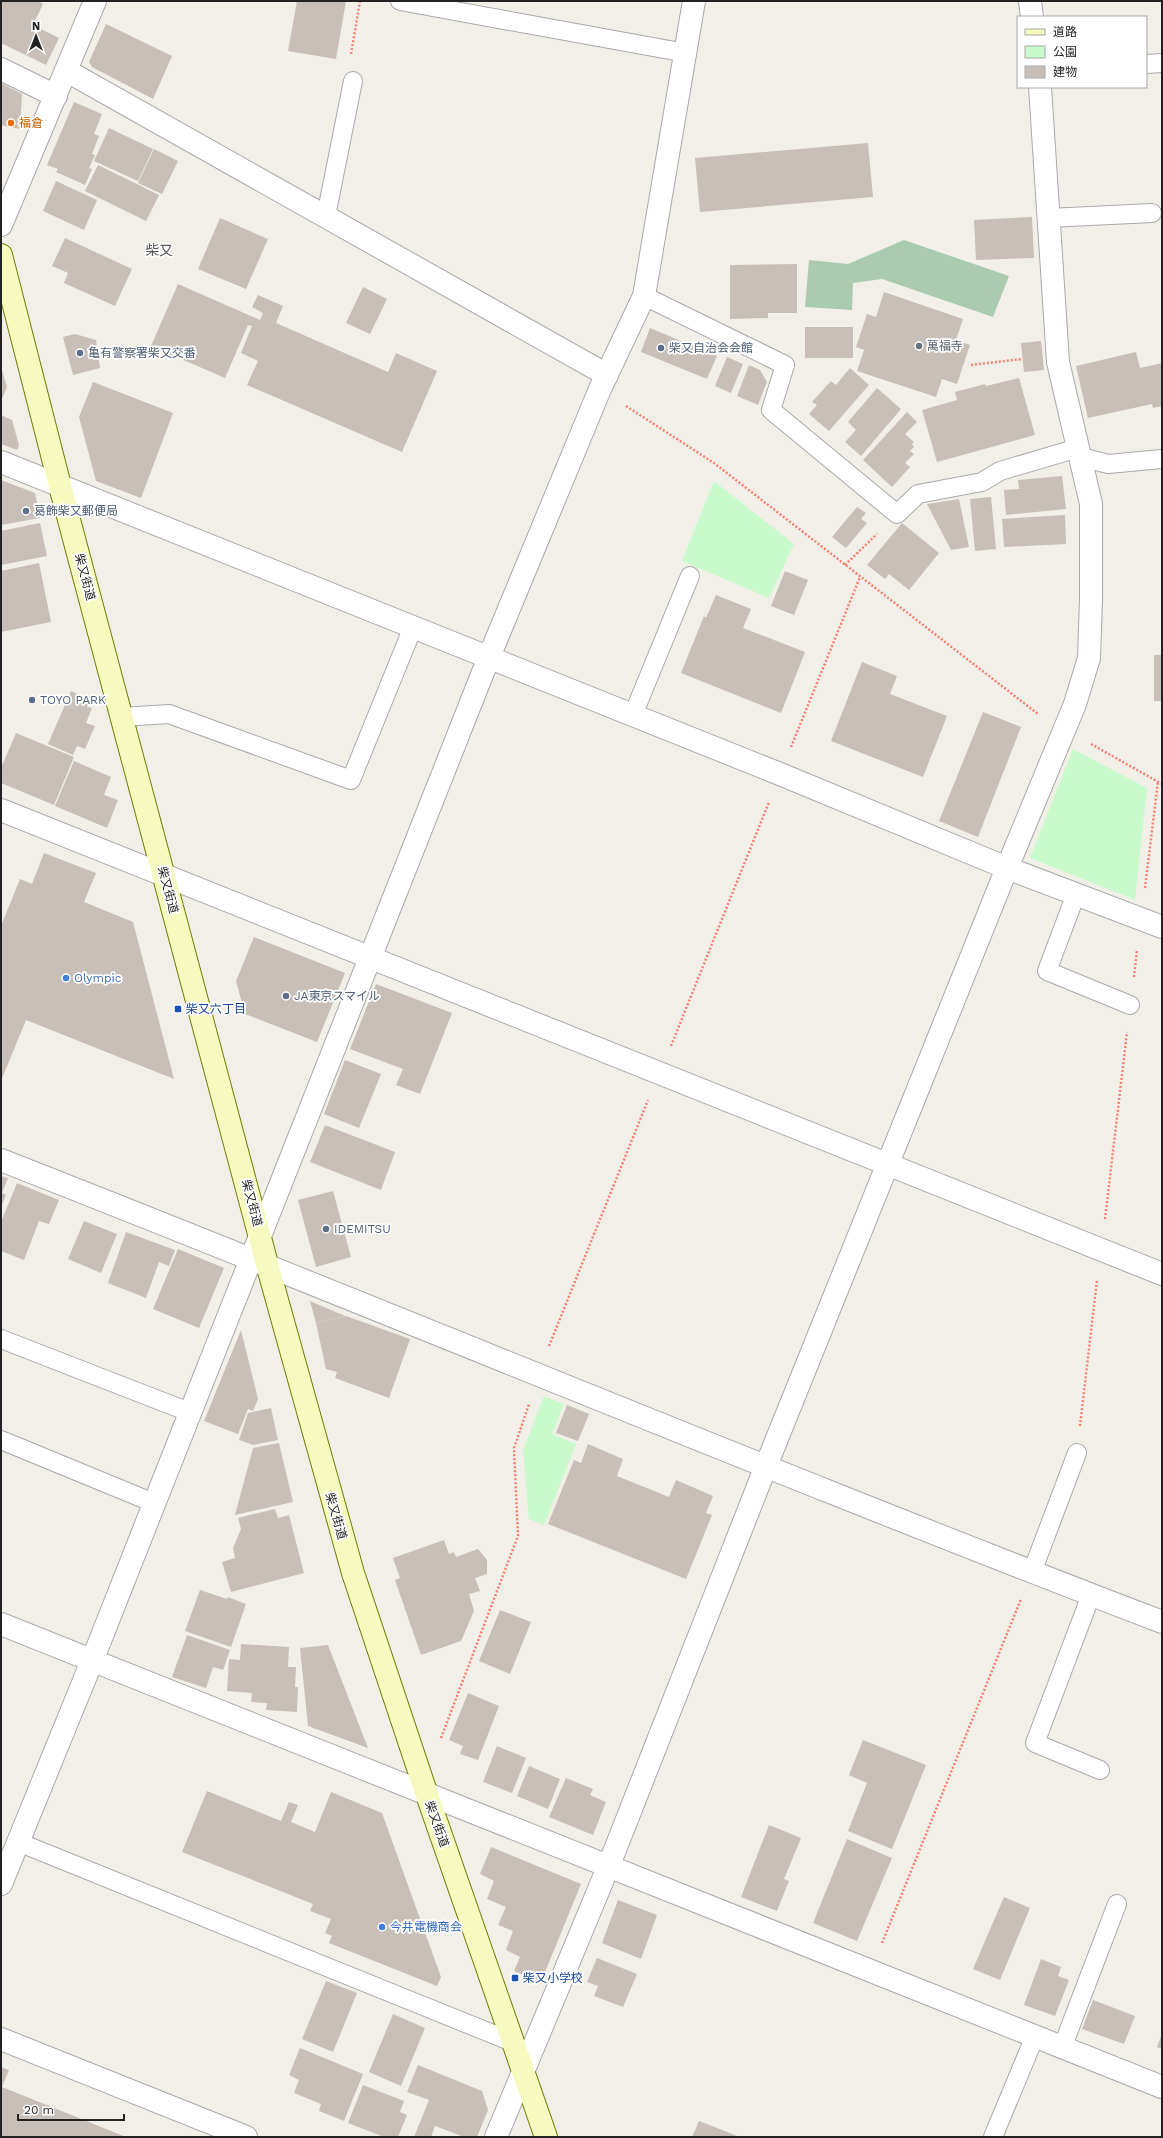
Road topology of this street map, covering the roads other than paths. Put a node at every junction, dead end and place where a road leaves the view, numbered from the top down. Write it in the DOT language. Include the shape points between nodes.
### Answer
graph roads {
  1 [pos="95,1"];
  2 [pos="400,1"];
  3 [pos="694,1"];
  4 [pos="1030,1"];
  5 [pos="1032,16"];
  6 [pos="686,53"];
  7 [pos="1162,63"];
  8 [pos="1147,64"];
  9 [pos="1,69"];
  10 [pos="67,71"];
  11 [pos="353,81"];
  12 [pos="1040,88"];
  13 [pos="56,96"];
  14 [pos="1152,212"];
  15 [pos="326,216"];
  16 [pos="1048,218"];
  17 [pos="1,225"];
  18 [pos="1,256"];
  19 [pos="644,296"];
  20 [pos="603,382"];
  21 [pos="1080,453"];
  22 [pos="1162,459"];
  23 [pos="1,462"];
  24 [pos="60,486"];
  25 [pos="690,576"];
  26 [pos="413,627"];
  27 [pos="489,657"];
  28 [pos="633,715"];
  29 [pos="122,717"];
  30 [pos="1,810"];
  31 [pos="1007,868"];
  32 [pos="164,875"];
  33 [pos="1076,894"];
  34 [pos="1162,927"];
  35 [pos="370,958"];
  36 [pos="1130,1005"];
  37 [pos="1,1160"];
  38 [pos="888,1165"];
  39 [pos="260,1234"];
  40 [pos="259,1261"];
  41 [pos="1162,1274"];
  42 [pos="1,1339"];
  43 [pos="189,1412"];
  44 [pos="1,1440"];
  45 [pos="1077,1453"];
  46 [pos="766,1466"];
  47 [pos="154,1503"];
  48 [pos="1032,1572"];
  49 [pos="1092,1595"];
  50 [pos="1162,1622"];
  51 [pos="1,1624"];
  52 [pos="92,1661"];
  53 [pos="1100,1770"];
  54 [pos="426,1792"];
  55 [pos="10,1849"];
  56 [pos="609,1865"];
  57 [pos="1,1884"];
  58 [pos="1117,1904"];
  59 [pos="1035,2036"];
  60 [pos="1,2039"];
  61 [pos="515,2043"];
  62 [pos="1062,2048"];
  63 [pos="524,2072"];
  64 [pos="1162,2087"];
  65 [pos="246,2137"];
  66 [pos="496,2137"];
  67 [pos="546,2137"];
  68 [pos="993,2137"];
  1 -- 10 [label="street"];
  2 -- 6 [label="lane"];
  3 -- 6 [label="street"];
  4 -- 5 [label="street"];
  6 -- 19 [label="street"];
  7 -- 8 [label="lane"];
  9 -- 13 [label="street"];
  10 -- 13 [label="street"];
  10 -- 15 [label="street"];
  11 -- 15 [label="lane"];
  12 -- 16 [label="street"];
  13 -- 17 [label="street"];
  14 -- 16 [label="lane"];
  15 -- 20 [label="street"];
  16 -- 21 [label="street" via="1058,362"];
  18 -- 24 [label="main road, 柴又街道"];
  19 -- 20 [label="street"];
  19 -- 21 [label="lane" via="785,365 771,410 897,514 918,494 982,482 1000,471"];
  20 -- 27 [label="street"];
  21 -- 22 [label="lane" via="1108,464"];
  21 -- 31 [label="street" via="1092,504 1089,658 1075,704"];
  23 -- 24 [label="street"];
  24 -- 26 [label="street"];
  24 -- 29 [label="main road, 柴又街道"];
  25 -- 28 [label="lane"];
  26 -- 27 [label="street"];
  26 -- 29 [label="lane" via="351,780 169,714"];
  27 -- 28 [label="street"];
  27 -- 35 [label="street"];
  28 -- 31 [label="street"];
  29 -- 32 [label="main road, 柴又街道"];
  30 -- 32 [label="street"];
  31 -- 33 [label="street"];
  31 -- 38 [label="street"];
  32 -- 35 [label="street"];
  32 -- 39 [label="main road, 柴又街道"];
  33 -- 34 [label="street"];
  33 -- 36 [label="lane" via="1047,971"];
  35 -- 38 [label="street"];
  35 -- 39 [label="street"];
  37 -- 40 [label="street"];
  38 -- 41 [label="street"];
  38 -- 46 [label="street"];
  39 -- 40 [label="main road, 柴又街道"];
  40 -- 43 [label="street"];
  40 -- 46 [label="street"];
  40 -- 54 [label="main road, 柴又街道" via="353,1574"];
  42 -- 43 [label="lane"];
  43 -- 47 [label="street"];
  44 -- 47 [label="lane"];
  45 -- 48 [label="lane"];
  46 -- 48 [label="street"];
  46 -- 56 [label="street"];
  47 -- 52 [label="street"];
  48 -- 49 [label="street"];
  49 -- 50 [label="street"];
  49 -- 53 [label="lane" via="1035,1743"];
  51 -- 52 [label="street"];
  52 -- 54 [label="street"];
  52 -- 55 [label="street"];
  54 -- 56 [label="street"];
  54 -- 61 [label="main road, 柴又街道"];
  55 -- 57 [label="street"];
  55 -- 61 [label="lane"];
  56 -- 59 [label="street"];
  56 -- 63 [label="street"];
  58 -- 62 [label="lane"];
  59 -- 62 [label="street"];
  59 -- 68 [label="lane"];
  60 -- 65 [label="street"];
  61 -- 63 [label="main road, 柴又街道"];
  62 -- 64 [label="street"];
  63 -- 66 [label="street"];
  63 -- 67 [label="main road, 柴又街道"];
}
